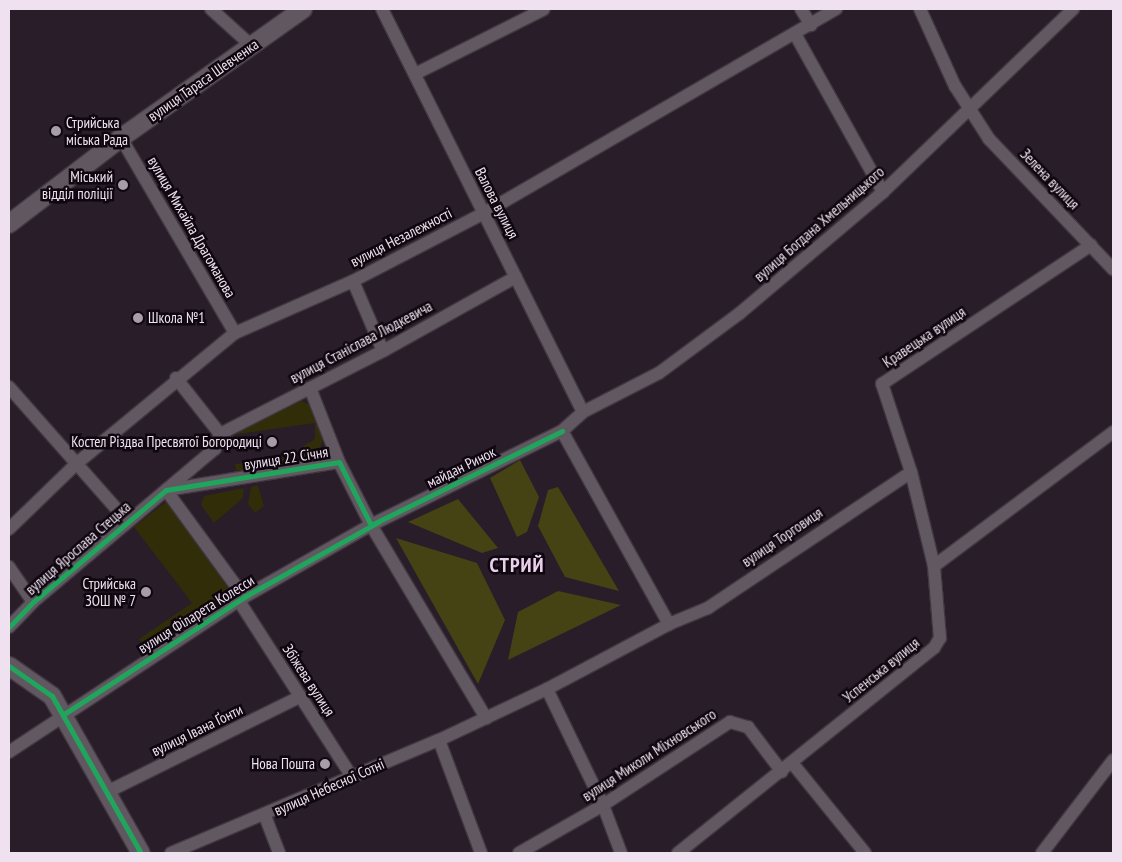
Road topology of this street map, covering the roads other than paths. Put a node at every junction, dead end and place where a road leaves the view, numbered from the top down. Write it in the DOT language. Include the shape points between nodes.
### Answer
graph roads {
  1 [pos="211,9"];
  2 [pos="303,9"];
  3 [pos="382,9"];
  4 [pos="544,9"];
  5 [pos="802,9"];
  6 [pos="836,9"];
  7 [pos="920,9"];
  8 [pos="1073,9"];
  9 [pos="811,25"];
  10 [pos="795,34"];
  11 [pos="252,46"];
  12 [pos="415,74"];
  13 [pos="969,108"];
  14 [pos="121,138"];
  15 [pos="883,192"];
  16 [pos="484,213"];
  17 [pos="9,224"];
  18 [pos="1091,245"];
  19 [pos="1113,269"];
  20 [pos="516,277"];
  21 [pos="354,280"];
  22 [pos="235,333"];
  23 [pos="383,351"];
  24 [pos="176,378"];
  25 [pos="9,387"];
  26 [pos="310,388"];
  27 [pos="583,412"];
  28 [pos="562,431"];
  29 [pos="1113,432"];
  30 [pos="220,434"];
  31 [pos="339,462"];
  32 [pos="76,464"];
  33 [pos="911,472"];
  34 [pos="166,490"];
  35 [pos="127,521"];
  36 [pos="370,525"];
  37 [pos="9,529"];
  38 [pos="934,566"];
  39 [pos="9,567"];
  40 [pos="241,599"];
  41 [pos="33,602"];
  42 [pos="668,624"];
  43 [pos="9,627"];
  44 [pos="9,666"];
  45 [pos="547,689"];
  46 [pos="301,696"];
  47 [pos="64,714"];
  48 [pos="486,718"];
  49 [pos="439,740"];
  50 [pos="9,752"];
  51 [pos="1113,760"];
  52 [pos="792,764"];
  53 [pos="782,772"];
  54 [pos="352,777"];
  55 [pos="107,792"];
  56 [pos="603,805"];
  57 [pos="264,816"];
  58 [pos="1062,825"];
  59 [pos="136,851"];
  60 [pos="171,853"];
  61 [pos="279,853"];
  62 [pos="481,853"];
  63 [pos="519,853"];
  64 [pos="621,853"];
  65 [pos="678,853"];
  66 [pos="864,853"];
  67 [pos="1031,853"];
  68 [pos="1042,853"];
  1 -- 11 [label="street"];
  2 -- 11 [label="main road, вулиця Тараса Шевченка"];
  3 -- 12 [label="street, Валова вулиця"];
  4 -- 12 [label="street"];
  5 -- 9 [label="street"];
  6 -- 9 [label="street, вулиця Незалежності"];
  7 -- 13 [label="street, Зелена вулиця" via="955,86"];
  8 -- 13 [label="street, вулиця Богдана Хмельницького"];
  9 -- 10 [label="street, вулиця Незалежності"];
  10 -- 15 [label="street"];
  10 -- 16 [label="street, вулиця Незалежності"];
  11 -- 14 [label="main road, вулиця Тараса Шевченка"];
  12 -- 16 [label="street, Валова вулиця"];
  13 -- 15 [label="street, вулиця Богдана Хмельницького"];
  13 -- 18 [label="street, Зелена вулиця" via="989,139"];
  14 -- 17 [label="main road, вулиця Тараса Шевченка"];
  14 -- 22 [label="street, вулиця Михайла Драгоманова"];
  15 -- 27 [label="street, вулиця Богдана Хмельницького" via="740,313 666,368"];
  16 -- 20 [label="street, Валова вулиця"];
  16 -- 21 [label="street, вулиця Незалежності"];
  18 -- 19 [label="street, Зелена вулиця"];
  18 -- 33 [label="street, Кравецька вулиця" via="882,384"];
  20 -- 23 [label="street, вулиця Станіслава Людкевича"];
  20 -- 27 [label="street, Валова вулиця"];
  21 -- 22 [label="street, вулиця Незалежності"];
  21 -- 23 [label="street"];
  22 -- 24 [label="street, вулиця Незалежності"];
  23 -- 26 [label="street, вулиця Станіслава Людкевича"];
  24 -- 30 [label="street"];
  24 -- 32 [label="street, вулиця Незалежності"];
  25 -- 32 [label="street"];
  26 -- 30 [label="street, вулиця Станіслава Людкевича"];
  26 -- 31 [label="street, вулиця 22 Січня"];
  27 -- 28 [label="street, вулиця Богдана Хмельницького"];
  28 -- 36 [label="street, майдан Ринок"];
  28 -- 42 [label="street"];
  29 -- 38 [label="street"];
  30 -- 34 [label="street, вулиця Ярослава Стецька" via="215,449"];
  31 -- 34 [label="street, вулиця 22 Січня"];
  31 -- 36 [label="street, вулиця 22 Січня"];
  32 -- 35 [label="street"];
  32 -- 37 [label="street, вулиця Незалежності"];
  33 -- 38 [label="street, Кравецька вулиця"];
  33 -- 42 [label="street, вулиця Торговиця" via="708,608"];
  34 -- 35 [label="street, вулиця Ярослава Стецька"];
  34 -- 40 [label="street, Збіжева вулиця"];
  35 -- 41 [label="street, вулиця Ярослава Стецька"];
  36 -- 40 [label="street, вулиця Філарета Колесси"];
  36 -- 48 [label="street"];
  38 -- 52 [label="street, Успенська вулиця" via="940,638 934,648"];
  39 -- 41 [label="street"];
  40 -- 46 [label="street, Збіжева вулиця"];
  40 -- 47 [label="street, вулиця Філарета Колесси"];
  41 -- 43 [label="street, вулиця Ярослава Стецька"];
  42 -- 45 [label="street"];
  44 -- 47 [label="main road" via="52,696"];
  45 -- 48 [label="street"];
  45 -- 56 [label="street"];
  46 -- 54 [label="street, Збіжева вулиця"];
  46 -- 55 [label="street, вулиця Івана Ґонти"];
  47 -- 50 [label="street, вулиця Філарета Колесси"];
  47 -- 55 [label="main road"];
  48 -- 49 [label="street, вулиця Небесної Сотні"];
  49 -- 54 [label="street, вулиця Небесної Сотні"];
  49 -- 62 [label="street"];
  51 -- 58 [label="street"];
  52 -- 53 [label="street, Успенська вулиця"];
  52 -- 66 [label="street"];
  53 -- 56 [label="street, вулиця Миколи Міхновського" via="748,727 730,722"];
  53 -- 65 [label="street, Успенська вулиця"];
  54 -- 57 [label="street, вулиця Небесної Сотні"];
  55 -- 59 [label="main road"];
  56 -- 63 [label="street, вулиця Миколи Міхновського"];
  56 -- 64 [label="street"];
  57 -- 60 [label="street, вулиця Небесної Сотні"];
  57 -- 61 [label="street"];
  58 -- 67 [label="street"];
  58 -- 68 [label="street"];
}
